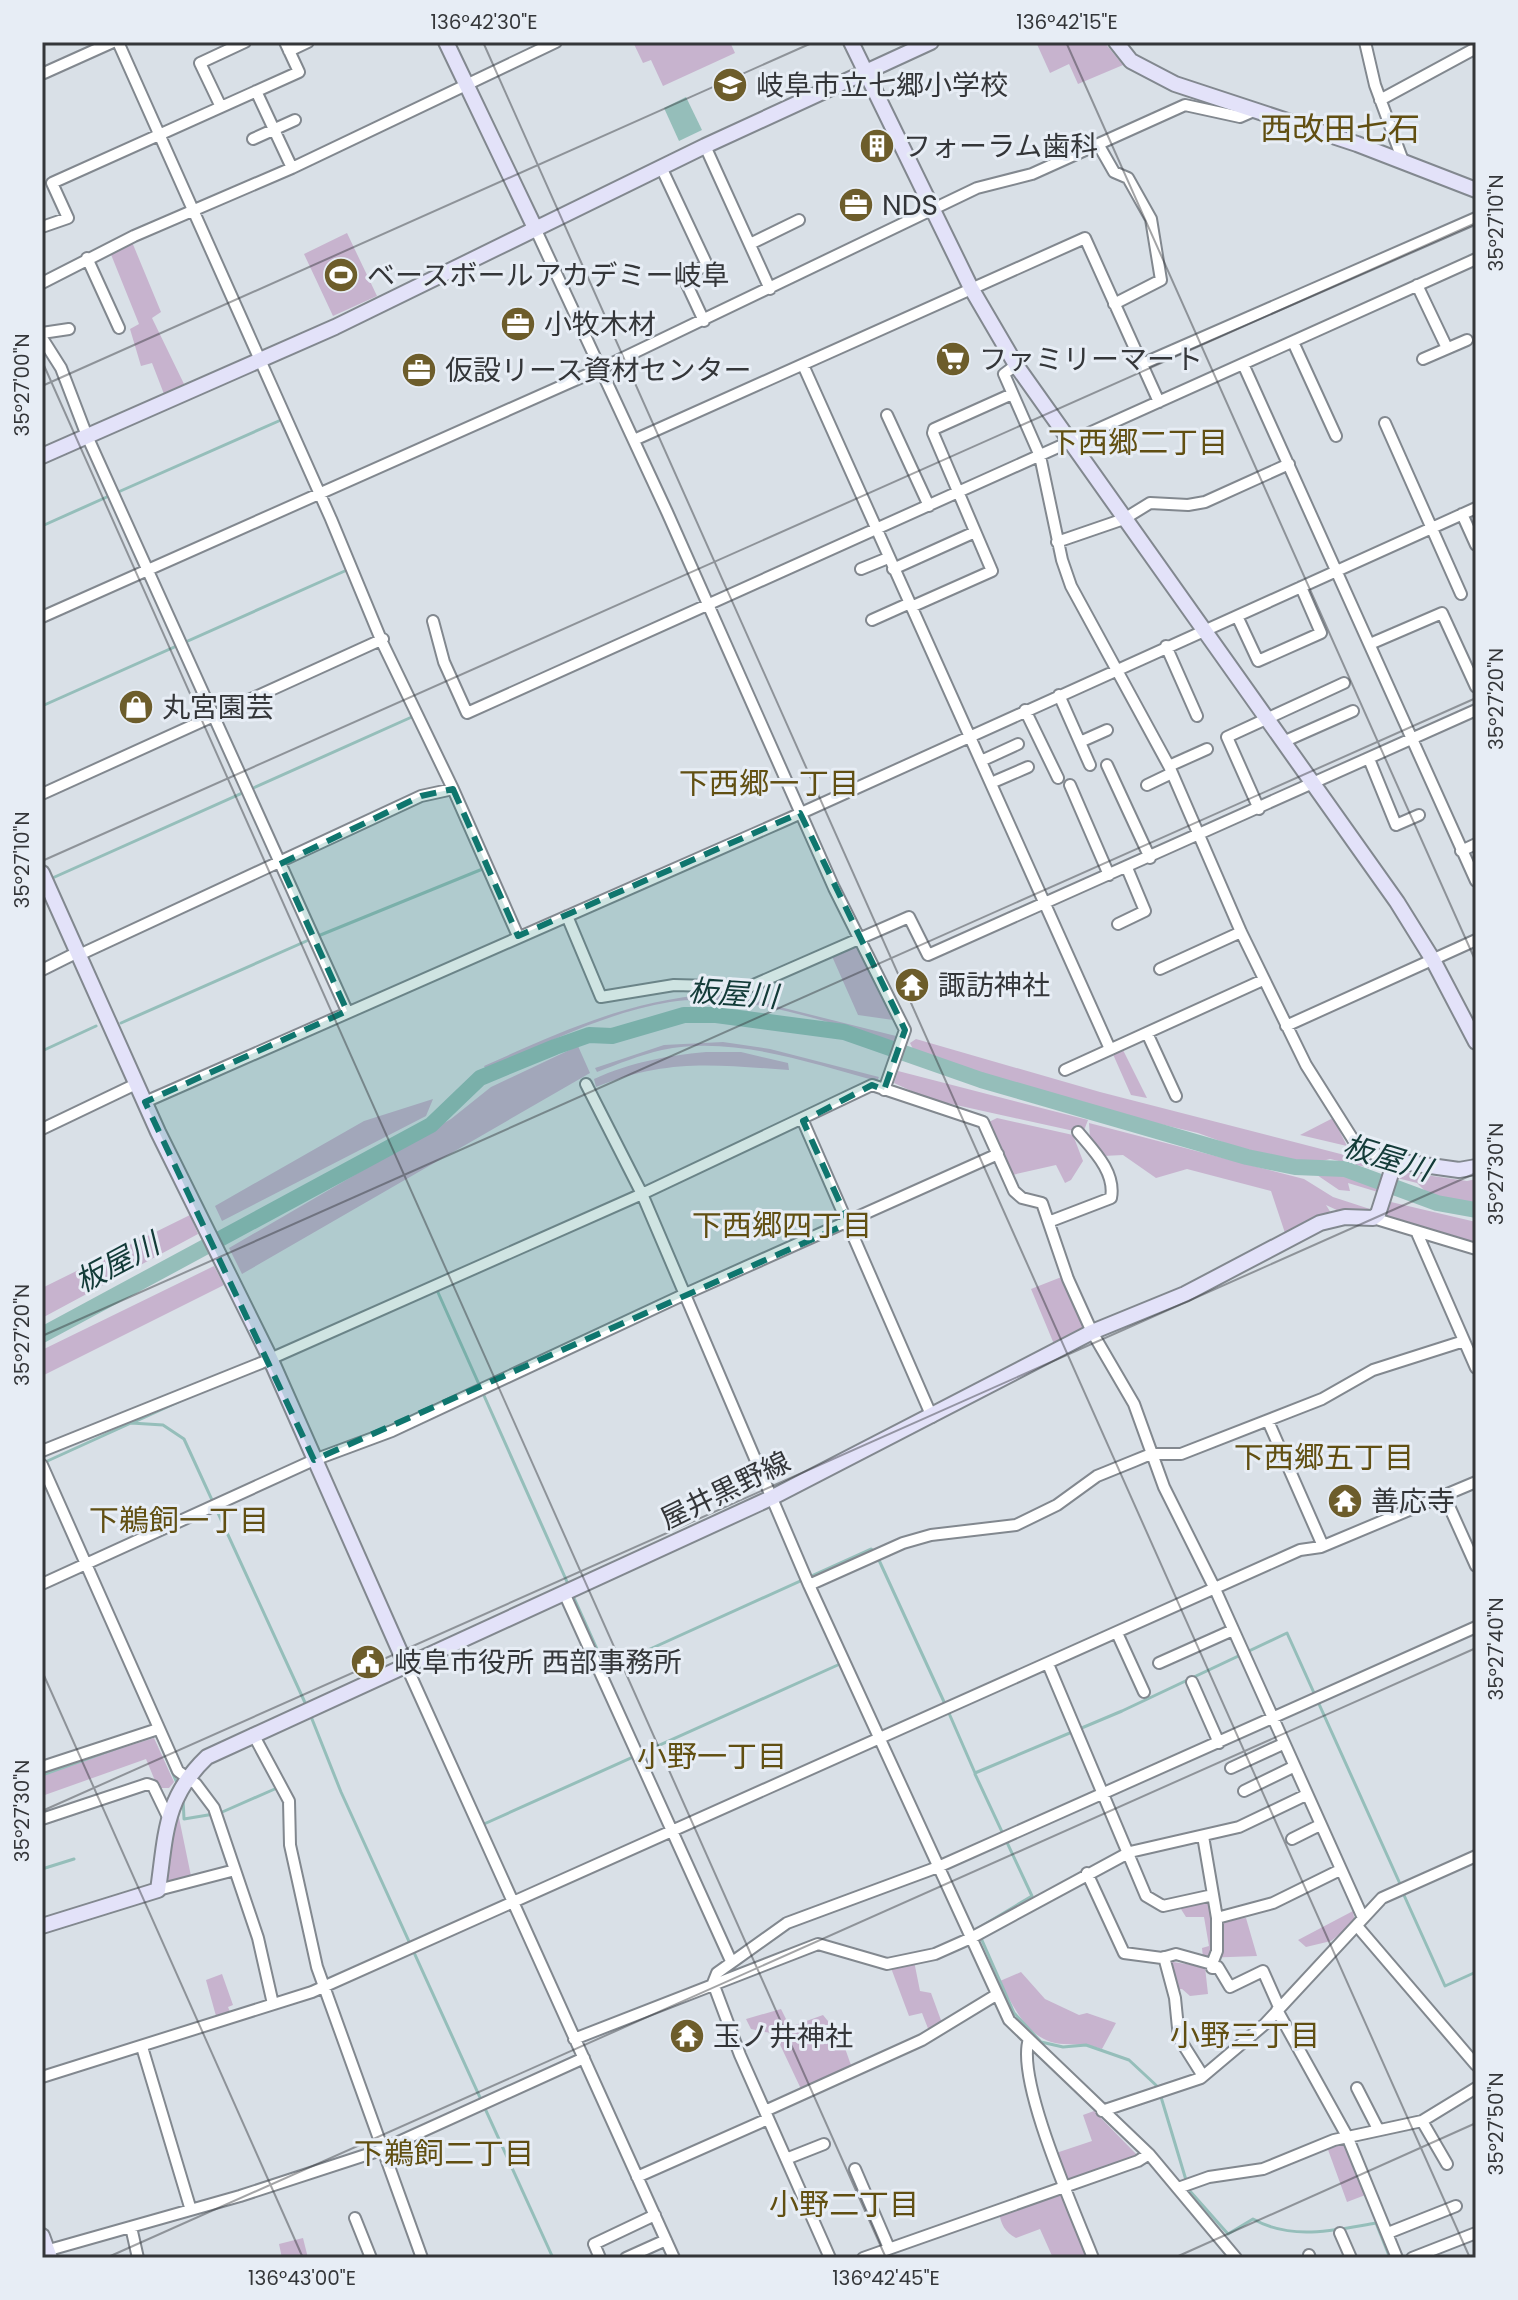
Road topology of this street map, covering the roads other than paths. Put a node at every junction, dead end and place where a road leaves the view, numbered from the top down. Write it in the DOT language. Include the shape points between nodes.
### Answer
graph roads {
  1 [pos="115,42"];
  2 [pos="245,42"];
  3 [pos="308,42"];
  4 [pos="446,42"];
  5 [pos="556,42"];
  6 [pos="851,42"];
  7 [pos="931,42"];
  8 [pos="1116,42"];
  9 [pos="1365,42"];
  10 [pos="287,47"];
  11 [pos="1476,48"];
  12 [pos="44,73"];
  13 [pos="866,73"];
  14 [pos="465,84"];
  15 [pos="256,91"];
  16 [pos="1380,100"];
  17 [pos="221,107"];
  18 [pos="1256,110"];
  19 [pos="295,120"];
  20 [pos="273,129"];
  21 [pos="160,135"];
  22 [pos="253,139"];
  23 [pos="1098,144"];
  24 [pos="705,146"];
  25 [pos="1403,161"];
  26 [pos="661,167"];
  27 [pos="292,168"];
  28 [pos="1476,190"];
  29 [pos="933,208"];
  30 [pos="193,211"];
  31 [pos="1476,218"];
  32 [pos="799,220"];
  33 [pos="42,227"];
  34 [pos="535,228"];
  35 [pos="750,244"];
  36 [pos="87,258"];
  37 [pos="1476,259"];
  38 [pos="42,283"];
  39 [pos="1417,285"];
  40 [pos="971,288"];
  41 [pos="770,289"];
  42 [pos="1114,304"];
  43 [pos="704,321"];
  44 [pos="119,328"];
  45 [pos="69,329"];
  46 [pos="42,336"];
  47 [pos="1467,340"];
  48 [pos="1293,342"];
  49 [pos="1447,348"];
  50 [pos="1423,359"];
  51 [pos="260,360"];
  52 [pos="1142,364"];
  53 [pos="1243,364"];
  54 [pos="803,365"];
  55 [pos="1016,365"];
  56 [pos="600,369"];
  57 [pos="1012,394"];
  58 [pos="1159,402"];
  59 [pos="887,415"];
  60 [pos="1385,423"];
  61 [pos="87,436"];
  62 [pos="1336,436"];
  63 [pos="634,440"];
  64 [pos="1070,442"];
  65 [pos="42,456"];
  66 [pos="1040,456"];
  67 [pos="1289,464"];
  68 [pos="319,493"];
  69 [pos="958,493"];
  70 [pos="929,506"];
  71 [pos="1476,508"];
  72 [pos="1462,514"];
  73 [pos="1124,519"];
  74 [pos="1433,527"];
  75 [pos="875,531"];
  76 [pos="975,532"];
  77 [pos="1057,542"];
  78 [pos="1476,545"];
  79 [pos="888,558"];
  80 [pos="149,569"];
  81 [pos="861,569"];
  82 [pos="893,569"];
  83 [pos="1336,569"];
  84 [pos="1301,587"];
  85 [pos="1461,594"];
  86 [pos="707,605"];
  87 [pos="910,605"];
  88 [pos="1237,616"];
  89 [pos="42,617"];
  90 [pos="872,620"];
  91 [pos="433,621"];
  92 [pos="1203,631"];
  93 [pos="383,639"];
  94 [pos="1370,644"];
  95 [pos="1166,646"];
  96 [pos="1118,670"];
  97 [pos="1344,683"];
  98 [pos="1476,687"];
  99 [pos="1059,695"];
  100 [pos="1025,710"];
  101 [pos="1476,710"];
  102 [pos="1353,711"];
  103 [pos="1197,716"];
  104 [pos="1265,717"];
  105 [pos="214,718"];
  106 [pos="1107,730"];
  107 [pos="969,735"];
  108 [pos="1413,740"];
  109 [pos="1080,742"];
  110 [pos="1283,742"];
  111 [pos="1018,744"];
  112 [pos="1207,749"];
  113 [pos="1369,759"];
  114 [pos="981,761"];
  115 [pos="1090,765"];
  116 [pos="1107,765"];
  117 [pos="1028,767"];
  118 [pos="1171,769"];
  119 [pos="1058,778"];
  120 [pos="991,783"];
  121 [pos="1313,784"];
  122 [pos="1070,785"];
  123 [pos="1147,785"];
  124 [pos="453,789"];
  125 [pos="42,794"];
  126 [pos="1259,809"];
  127 [pos="800,813"];
  128 [pos="1419,815"];
  129 [pos="1199,836"];
  130 [pos="1476,844"];
  131 [pos="1461,851"];
  132 [pos="1150,858"];
  133 [pos="280,864"];
  134 [pos="1127,868"];
  135 [pos="42,873"];
  136 [pos="1109,875"];
  137 [pos="1476,881"];
  138 [pos="1044,905"];
  139 [pos="567,916"];
  140 [pos="1118,924"];
  141 [pos="1241,932"];
  142 [pos="518,936"];
  143 [pos="859,938"];
  144 [pos="1476,940"];
  145 [pos="79,953"];
  146 [pos="1433,960"];
  147 [pos="1160,969"];
  148 [pos="42,970"];
  149 [pos="1263,980"];
  150 [pos="347,1011"];
  151 [pos="1286,1026"];
  152 [pos="1147,1033"];
  153 [pos="1476,1042"];
  154 [pos="1110,1049"];
  155 [pos="1065,1070"];
  156 [pos="136,1084"];
  157 [pos="586,1084"];
  158 [pos="885,1086"];
  159 [pos="1176,1096"];
  160 [pos="145,1102"];
  161 [pos="803,1121"];
  162 [pos="42,1129"];
  163 [pos="1078,1132"];
  164 [pos="998,1154"];
  165 [pos="1394,1163"];
  166 [pos="1476,1167"];
  167 [pos="642,1194"];
  168 [pos="1376,1216"];
  169 [pos="1051,1221"];
  170 [pos="849,1223"];
  171 [pos="1417,1233"];
  172 [pos="1476,1249"];
  173 [pos="683,1295"];
  174 [pos="1092,1332"];
  175 [pos="1464,1341"];
  176 [pos="270,1358"];
  177 [pos="1476,1368"];
  178 [pos="932,1417"];
  179 [pos="1268,1421"];
  180 [pos="42,1451"];
  181 [pos="1151,1454"];
  182 [pos="314,1460"];
  183 [pos="44,1470"];
  184 [pos="1476,1482"];
  185 [pos="1444,1495"];
  186 [pos="771,1498"];
  187 [pos="1323,1546"];
  188 [pos="85,1564"];
  189 [pos="1476,1566"];
  190 [pos="42,1584"];
  191 [pos="809,1585"];
  192 [pos="1215,1589"];
  193 [pos="565,1595"];
  194 [pos="1476,1627"];
  195 [pos="1233,1630"];
  196 [pos="1117,1633"];
  197 [pos="405,1663"];
  198 [pos="1159,1663"];
  199 [pos="1048,1664"];
  200 [pos="1192,1682"];
  201 [pos="1144,1692"];
  202 [pos="1272,1719"];
  203 [pos="158,1729"];
  204 [pos="253,1734"];
  205 [pos="880,1736"];
  206 [pos="1219,1743"];
  207 [pos="1283,1744"];
  208 [pos="42,1767"];
  209 [pos="1293,1767"];
  210 [pos="1231,1768"];
  211 [pos="185,1779"];
  212 [pos="1244,1791"];
  213 [pos="1104,1794"];
  214 [pos="1306,1795"];
  215 [pos="168,1817"];
  216 [pos="42,1819"];
  217 [pos="1320,1825"];
  218 [pos="672,1832"];
  219 [pos="1203,1836"];
  220 [pos="1292,1839"];
  221 [pos="1130,1852"];
  222 [pos="1476,1856"];
  223 [pos="938,1867"];
  224 [pos="235,1870"];
  225 [pos="1340,1870"];
  226 [pos="1087,1873"];
  227 [pos="158,1890"];
  228 [pos="1213,1895"];
  229 [pos="512,1902"];
  230 [pos="1217,1918"];
  231 [pos="1360,1922"];
  232 [pos="42,1926"];
  233 [pos="971,1938"];
  234 [pos="1164,1957"];
  235 [pos="731,1961"];
  236 [pos="1212,1964"];
  237 [pos="713,1983"];
  238 [pos="324,1986"];
  239 [pos="996,1995"];
  240 [pos="273,2004"];
  241 [pos="1278,2009"];
  242 [pos="574,2039"];
  243 [pos="1029,2039"];
  244 [pos="142,2047"];
  245 [pos="584,2058"];
  246 [pos="1475,2064"];
  247 [pos="1203,2076"];
  248 [pos="42,2077"];
  249 [pos="1357,2088"];
  250 [pos="1476,2088"];
  251 [pos="1102,2111"];
  252 [pos="766,2115"];
  253 [pos="1422,2121"];
  254 [pos="1378,2129"];
  255 [pos="1347,2136"];
  256 [pos="824,2144"];
  257 [pos="381,2150"];
  258 [pos="1149,2154"];
  259 [pos="786,2159"];
  260 [pos="1447,2164"];
  261 [pos="855,2169"];
  262 [pos="637,2177"];
  263 [pos="1065,2185"];
  264 [pos="1178,2188"];
  265 [pos="1456,2206"];
  266 [pos="190,2207"];
  267 [pos="655,2215"];
  268 [pos="355,2218"];
  269 [pos="131,2227"];
  270 [pos="1340,2233"];
  271 [pos="1388,2233"];
  272 [pos="1476,2233"];
  273 [pos="666,2240"];
  274 [pos="889,2248"];
  275 [pos="45,2249"];
  276 [pos="1425,2256"];
  277 [pos="138,2258"];
  278 [pos="371,2258"];
  279 [pos="422,2258"];
  280 [pos="600,2258"];
  281 [pos="626,2258"];
  282 [pos="674,2258"];
  283 [pos="830,2258"];
  284 [pos="863,2258"];
  285 [pos="1093,2258"];
  286 [pos="1236,2258"];
  287 [pos="1351,2258"];
  288 [pos="1397,2258"];
  289 [pos="1412,2258"];
  1 -- 12 [label="street"];
  1 -- 21 [label="street"];
  2 -- 17 [label="street" via="200,63"];
  3 -- 10 [label="street"];
  4 -- 14 [label="street"];
  5 -- 14 [label="street"];
  6 -- 13 [label="street"];
  7 -- 13 [label="street"];
  8 -- 18 [label="street" via="1131,61 1175,84"];
  9 -- 16 [label="street"];
  10 -- 15 [label="street" via="299,72"];
  11 -- 16 [label="street"];
  13 -- 24 [label="street"];
  13 -- 29 [label="street"];
  14 -- 27 [label="street"];
  14 -- 34 [label="street"];
  15 -- 17 [label="street"];
  15 -- 20 [label="street"];
  16 -- 25 [label="street"];
  17 -- 21 [label="street"];
  18 -- 23 [label="street" via="1240,117 1185,105"];
  18 -- 25 [label="street"];
  19 -- 20 [label="street"];
  20 -- 22 [label="street"];
  20 -- 27 [label="street"];
  21 -- 30 [label="street"];
  21 -- 33 [label="street" via="52,183 68,218"];
  23 -- 29 [label="street" via="1032,174 977,188"];
  23 -- 42 [label="street" via="1114,172 1128,178 1151,219 1161,280"];
  24 -- 26 [label="street"];
  24 -- 35 [label="street"];
  25 -- 28 [label="street"];
  26 -- 34 [label="street"];
  26 -- 43 [label="street" via="707,265 683,276"];
  27 -- 30 [label="street"];
  29 -- 40 [label="street"];
  29 -- 41 [label="street"];
  30 -- 36 [label="street"];
  30 -- 51 [label="street"];
  31 -- 52 [label="street"];
  32 -- 35 [label="street"];
  34 -- 51 [label="street"];
  34 -- 56 [label="street"];
  35 -- 41 [label="street"];
  36 -- 38 [label="street"];
  36 -- 44 [label="street"];
  37 -- 39 [label="street"];
  39 -- 48 [label="street"];
  39 -- 49 [label="street"];
  40 -- 42 [label="street" via="1085,238"];
  40 -- 54 [label="street"];
  40 -- 55 [label="street"];
  41 -- 43 [label="street"];
  42 -- 52 [label="street"];
  43 -- 56 [label="street"];
  45 -- 46 [label="street"];
  46 -- 61 [label="street" via="61,368"];
  47 -- 49 [label="street"];
  48 -- 53 [label="street"];
  48 -- 62 [label="street"];
  49 -- 50 [label="street"];
  51 -- 61 [label="street"];
  51 -- 68 [label="street"];
  52 -- 58 [label="street"];
  53 -- 58 [label="street"];
  53 -- 67 [label="street"];
  54 -- 63 [label="street"];
  54 -- 75 [label="street"];
  55 -- 57 [label="street" via="1004,374"];
  55 -- 64 [label="street"];
  56 -- 63 [label="street"];
  56 -- 68 [label="street"];
  57 -- 66 [label="street"];
  57 -- 69 [label="street" via="934,429"];
  58 -- 64 [label="street"];
  59 -- 70 [label="street"];
  60 -- 74 [label="street"];
  61 -- 65 [label="street"];
  61 -- 80 [label="street"];
  63 -- 86 [label="street"];
  64 -- 66 [label="street"];
  64 -- 73 [label="street"];
  66 -- 69 [label="street"];
  66 -- 77 [label="street"];
  67 -- 73 [label="street" via="1205,502 1150,503"];
  67 -- 83 [label="street"];
  68 -- 80 [label="street"];
  68 -- 93 [label="street"];
  69 -- 70 [label="street"];
  69 -- 76 [label="street"];
  70 -- 75 [label="street"];
  71 -- 72 [label="street"];
  72 -- 74 [label="street"];
  72 -- 78 [label="street"];
  73 -- 77 [label="street"];
  73 -- 92 [label="street"];
  74 -- 83 [label="street"];
  74 -- 85 [label="street"];
  75 -- 79 [label="street"];
  75 -- 86 [label="street"];
  76 -- 82 [label="street"];
  76 -- 87 [label="street" via="992,571"];
  77 -- 96 [label="street" via="1071,586"];
  79 -- 81 [label="street"];
  79 -- 82 [label="street"];
  80 -- 89 [label="street"];
  80 -- 105 [label="street"];
  82 -- 87 [label="street"];
  83 -- 84 [label="street"];
  83 -- 94 [label="street"];
  84 -- 88 [label="street"];
  84 -- 88 [label="street" via="1321,633 1258,661"];
  86 -- 91 [label="street" via="467,713"];
  86 -- 127 [label="street"];
  87 -- 90 [label="street"];
  87 -- 107 [label="street"];
  88 -- 92 [label="street"];
  92 -- 95 [label="street"];
  92 -- 104 [label="street"];
  93 -- 105 [label="street"];
  93 -- 124 [label="street"];
  94 -- 98 [label="street" via="1442,613"];
  94 -- 108 [label="street"];
  95 -- 96 [label="street"];
  95 -- 103 [label="street"];
  96 -- 99 [label="street"];
  96 -- 118 [label="street"];
  97 -- 104 [label="street"];
  99 -- 100 [label="street"];
  99 -- 109 [label="street"];
  100 -- 107 [label="street"];
  100 -- 119 [label="street"];
  101 -- 108 [label="street"];
  102 -- 110 [label="street"];
  104 -- 110 [label="street"];
  104 -- 126 [label="street" via="1227,737"];
  105 -- 125 [label="street"];
  105 -- 133 [label="street"];
  106 -- 109 [label="street"];
  107 -- 114 [label="street"];
  107 -- 127 [label="street"];
  108 -- 113 [label="street"];
  108 -- 131 [label="street"];
  109 -- 115 [label="street"];
  110 -- 121 [label="street"];
  111 -- 114 [label="street"];
  112 -- 118 [label="street"];
  113 -- 121 [label="street"];
  113 -- 128 [label="street" via="1396,825"];
  114 -- 120 [label="street"];
  116 -- 132 [label="street"];
  117 -- 120 [label="street"];
  118 -- 123 [label="street"];
  118 -- 129 [label="street"];
  120 -- 138 [label="street"];
  121 -- 126 [label="street"];
  121 -- 146 [label="street"];
  122 -- 136 [label="street"];
  124 -- 133 [label="street" via="421,796"];
  124 -- 142 [label="street"];
  126 -- 129 [label="street"];
  127 -- 139 [label="street"];
  127 -- 143 [label="street"];
  129 -- 132 [label="street"];
  129 -- 141 [label="street"];
  130 -- 131 [label="street"];
  131 -- 137 [label="street"];
  132 -- 134 [label="street"];
  133 -- 145 [label="street"];
  133 -- 150 [label="street"];
  134 -- 136 [label="street"];
  134 -- 140 [label="street" via="1145,911"];
  135 -- 145 [label="street"];
  136 -- 138 [label="street"];
  138 -- 143 [label="street" via="928,955 909,917"];
  138 -- 154 [label="street"];
  139 -- 142 [label="street"];
  139 -- 143 [label="street" via="601,997 674,985 749,987"];
  141 -- 147 [label="street"];
  141 -- 149 [label="street"];
  142 -- 150 [label="street"];
  143 -- 158 [label="street" via="905,1030"];
  144 -- 146 [label="street"];
  145 -- 148 [label="street"];
  145 -- 156 [label="street"];
  146 -- 151 [label="street"];
  146 -- 153 [label="street"];
  149 -- 151 [label="street"];
  149 -- 152 [label="street"];
  150 -- 160 [label="street"];
  151 -- 165 [label="street" via="1359,1149"];
  152 -- 154 [label="street"];
  152 -- 159 [label="street"];
  154 -- 155 [label="street"];
  156 -- 160 [label="street"];
  156 -- 162 [label="street"];
  157 -- 167 [label="street"];
  158 -- 161 [label="street" via="872,1085"];
  158 -- 164 [label="street" via="983,1122"];
  160 -- 176 [label="street"];
  161 -- 167 [label="street"];
  161 -- 170 [label="street"];
  163 -- 169 [label="street" via="1102,1161 1111,1198"];
  164 -- 169 [label="street" via="1014,1191 1042,1203"];
  164 -- 170 [label="street"];
  165 -- 166 [label="street"];
  165 -- 168 [label="street"];
  167 -- 173 [label="street"];
  167 -- 176 [label="street"];
  168 -- 171 [label="street"];
  168 -- 174 [label="street, 屋井黒野線" via="1320,1223 1185,1294"];
  169 -- 174 [label="street" via="1068,1279"];
  170 -- 173 [label="street"];
  170 -- 178 [label="street"];
  171 -- 172 [label="street"];
  171 -- 175 [label="street"];
  173 -- 182 [label="street" via="392,1431"];
  173 -- 186 [label="street"];
  174 -- 178 [label="street, 屋井黒野線"];
  174 -- 181 [label="street" via="1134,1404"];
  175 -- 177 [label="street"];
  175 -- 179 [label="street" via="1373,1370"];
  176 -- 180 [label="street"];
  176 -- 182 [label="street"];
  178 -- 186 [label="street, 屋井黒野線"];
  179 -- 181 [label="street" via="1181,1454"];
  179 -- 187 [label="street"];
  181 -- 191 [label="street" via="1097,1476 1057,1505 1016,1525 903,1543"];
  181 -- 192 [label="street"];
  182 -- 188 [label="street"];
  182 -- 197 [label="street"];
  183 -- 188 [label="street"];
  184 -- 185 [label="street"];
  185 -- 187 [label="street"];
  185 -- 189 [label="street"];
  186 -- 191 [label="street"];
  186 -- 193 [label="street, 屋井黒野線"];
  187 -- 192 [label="street" via="1300,1550"];
  188 -- 190 [label="street"];
  188 -- 203 [label="street"];
  191 -- 205 [label="street"];
  192 -- 195 [label="street"];
  192 -- 196 [label="street"];
  193 -- 197 [label="street, 屋井黒野線"];
  193 -- 218 [label="street"];
  194 -- 202 [label="street"];
  195 -- 198 [label="street"];
  195 -- 202 [label="street"];
  196 -- 199 [label="street"];
  196 -- 201 [label="street"];
  197 -- 204 [label="street, 屋井黒野線"];
  197 -- 229 [label="street"];
  199 -- 205 [label="street"];
  199 -- 213 [label="street"];
  200 -- 206 [label="street"];
  202 -- 206 [label="street"];
  202 -- 207 [label="street"];
  203 -- 208 [label="street"];
  203 -- 211 [label="street"];
  204 -- 211 [label="street, 屋井黒野線" via="207,1757"];
  204 -- 238 [label="street" via="289,1801 290,1845"];
  205 -- 218 [label="street"];
  205 -- 223 [label="street"];
  206 -- 213 [label="street"];
  207 -- 209 [label="street"];
  207 -- 210 [label="street"];
  209 -- 212 [label="street"];
  209 -- 214 [label="street"];
  211 -- 215 [label="street, 屋井黒野線"];
  211 -- 224 [label="street" via="196,1784 214,1808"];
  213 -- 221 [label="street"];
  213 -- 223 [label="street"];
  214 -- 217 [label="street"];
  214 -- 219 [label="street" via="1239,1827"];
  215 -- 216 [label="street" via="147,1784"];
  215 -- 227 [label="street, 屋井黒野線"];
  217 -- 220 [label="street"];
  217 -- 225 [label="street"];
  218 -- 229 [label="street"];
  218 -- 235 [label="street"];
  219 -- 221 [label="street"];
  219 -- 228 [label="street"];
  221 -- 226 [label="street"];
  221 -- 228 [label="street" via="1146,1896 1163,1906"];
  222 -- 231 [label="street" via="1382,1898"];
  223 -- 233 [label="street"];
  223 -- 235 [label="street" via="787,1923"];
  224 -- 227 [label="street"];
  224 -- 240 [label="street"];
  225 -- 230 [label="street" via="1273,1903"];
  225 -- 231 [label="street"];
  226 -- 233 [label="street"];
  226 -- 234 [label="street" via="1124,1953"];
  227 -- 232 [label="street"];
  228 -- 230 [label="street"];
  229 -- 238 [label="street"];
  229 -- 242 [label="street"];
  230 -- 236 [label="street"];
  231 -- 241 [label="street"];
  231 -- 246 [label="street"];
  233 -- 237 [label="street" via="935,1954 887,1964 818,1944"];
  233 -- 239 [label="street"];
  234 -- 236 [label="street" via="1176,1954"];
  234 -- 247 [label="street" via="1179,2038"];
  235 -- 237 [label="street"];
  236 -- 241 [label="street" via="1230,1987 1263,1971"];
  237 -- 242 [label="street"];
  237 -- 252 [label="street"];
  238 -- 240 [label="street"];
  238 -- 257 [label="street"];
  239 -- 243 [label="street" via="1009,2020"];
  239 -- 252 [label="street" via="922,2040"];
  240 -- 244 [label="street"];
  241 -- 247 [label="street"];
  241 -- 255 [label="street"];
  242 -- 245 [label="street"];
  243 -- 251 [label="street"];
  243 -- 263 [label="street" via="1025,2050 1032,2091"];
  244 -- 248 [label="street"];
  244 -- 266 [label="street"];
  245 -- 257 [label="street"];
  245 -- 262 [label="street"];
  247 -- 251 [label="street"];
  249 -- 254 [label="street"];
  250 -- 253 [label="street"];
  251 -- 258 [label="street"];
  252 -- 259 [label="street"];
  252 -- 262 [label="street"];
  253 -- 254 [label="street"];
  253 -- 260 [label="street"];
  254 -- 255 [label="street"];
  255 -- 264 [label="street" via="1263,2169"];
  255 -- 271 [label="street"];
  256 -- 259 [label="street"];
  257 -- 266 [label="street"];
  257 -- 279 [label="street"];
  258 -- 263 [label="street"];
  258 -- 264 [label="street"];
  259 -- 283 [label="street"];
  261 -- 274 [label="street"];
  262 -- 267 [label="street"];
  263 -- 274 [label="street"];
  263 -- 285 [label="street"];
  264 -- 286 [label="street"];
  265 -- 271 [label="street"];
  266 -- 269 [label="street"];
  267 -- 273 [label="street"];
  267 -- 280 [label="street" via="594,2244"];
  268 -- 278 [label="street"];
  269 -- 275 [label="street"];
  269 -- 277 [label="street"];
  270 -- 287 [label="street"];
  271 -- 288 [label="street"];
  272 -- 276 [label="street"];
  273 -- 281 [label="street"];
  273 -- 282 [label="street"];
  274 -- 284 [label="street"];
  276 -- 289 [label="street"];
}
